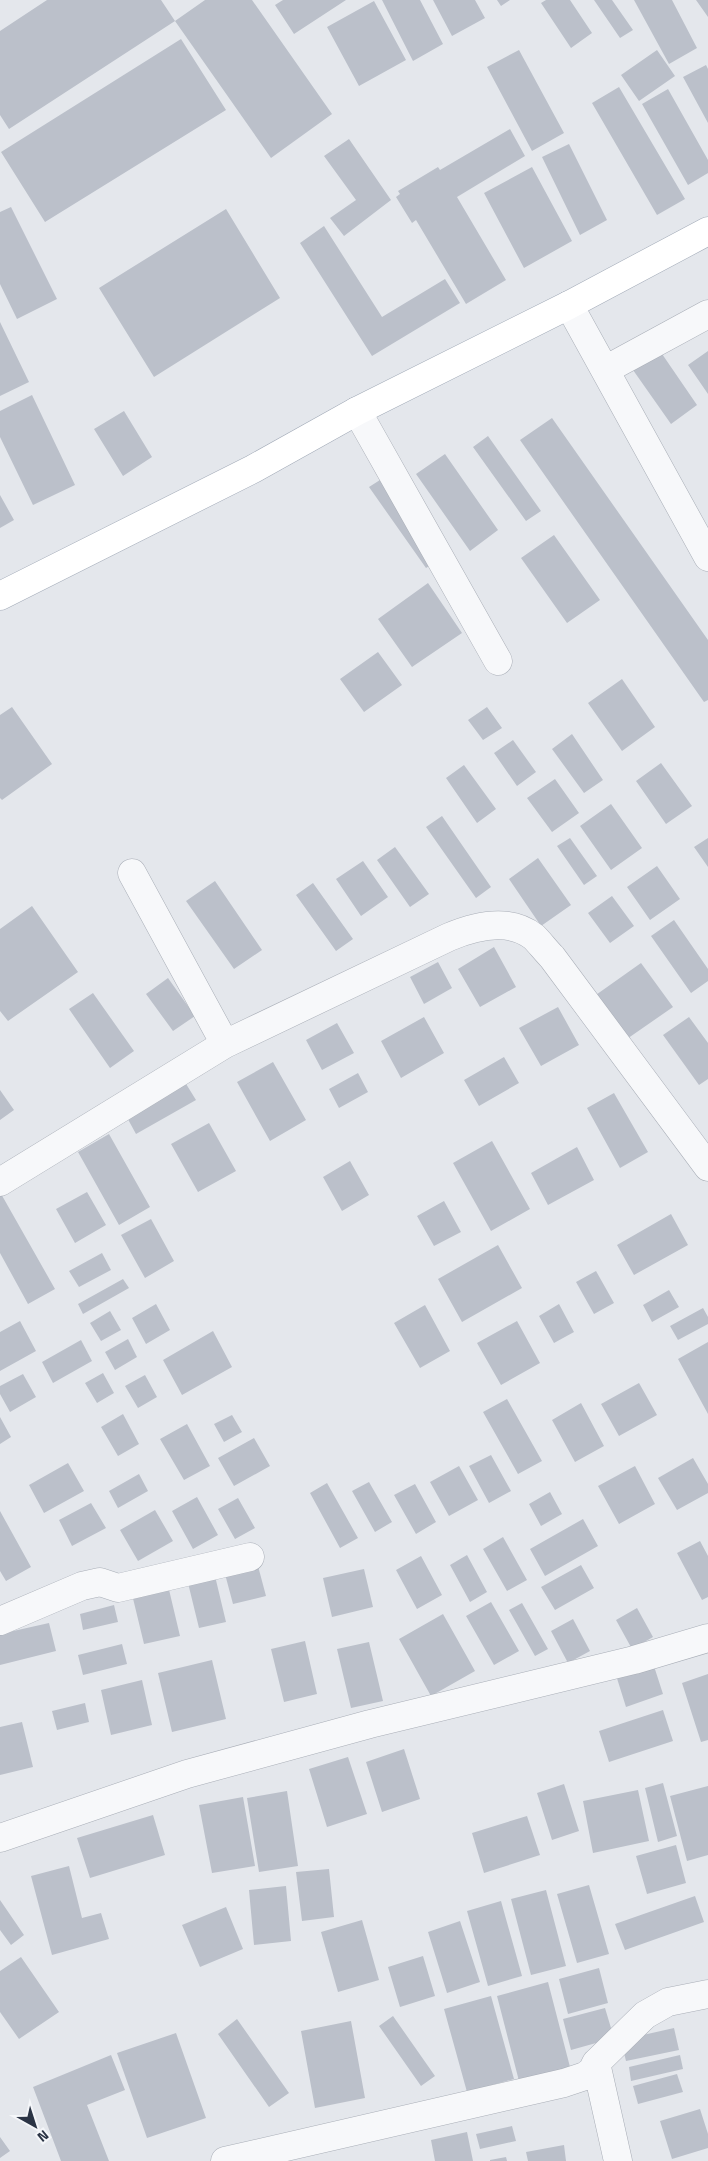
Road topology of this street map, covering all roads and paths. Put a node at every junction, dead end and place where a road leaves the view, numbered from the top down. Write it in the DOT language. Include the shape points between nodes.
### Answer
graph roads {
  1 [pos="708,231"];
  2 [pos="569,305"];
  3 [pos="708,314"];
  4 [pos="604,370"];
  5 [pos="357,411"];
  6 [pos="708,557"];
  7 [pos="0,596"];
  8 [pos="498,660"];
  9 [pos="132,873"];
  10 [pos="225,1044"];
  11 [pos="708,1167"];
  12 [pos="0,1182"];
  13 [pos="250,1557"];
  14 [pos="0,1621"];
  15 [pos="708,1638"];
  16 [pos="0,1838"];
  17 [pos="708,1994"];
  18 [pos="596,2063"];
  19 [pos="225,2161"];
  20 [pos="618,2161"];
  1 -- 2 [label="main road"];
  2 -- 4 [label="street"];
  2 -- 5 [label="main road"];
  3 -- 4 [label="street"];
  4 -- 6 [label="street"];
  5 -- 7 [label="main road" via="253,469"];
  5 -- 8 [label="street"];
  9 -- 10 [label="street"];
  10 -- 11 [label="street" via="449,936 484,926 511,927 533,937 552,957"];
  10 -- 12 [label="street"];
  13 -- 14 [label="street" via="118,1588 100,1582 82,1586"];
  15 -- 16 [label="street" via="634,1660 370,1724 187,1774"];
  17 -- 18 [label="street" via="668,2002 645,2015"];
  18 -- 19 [label="street" via="592,2071 564,2084"];
  18 -- 20 [label="street"];
}
